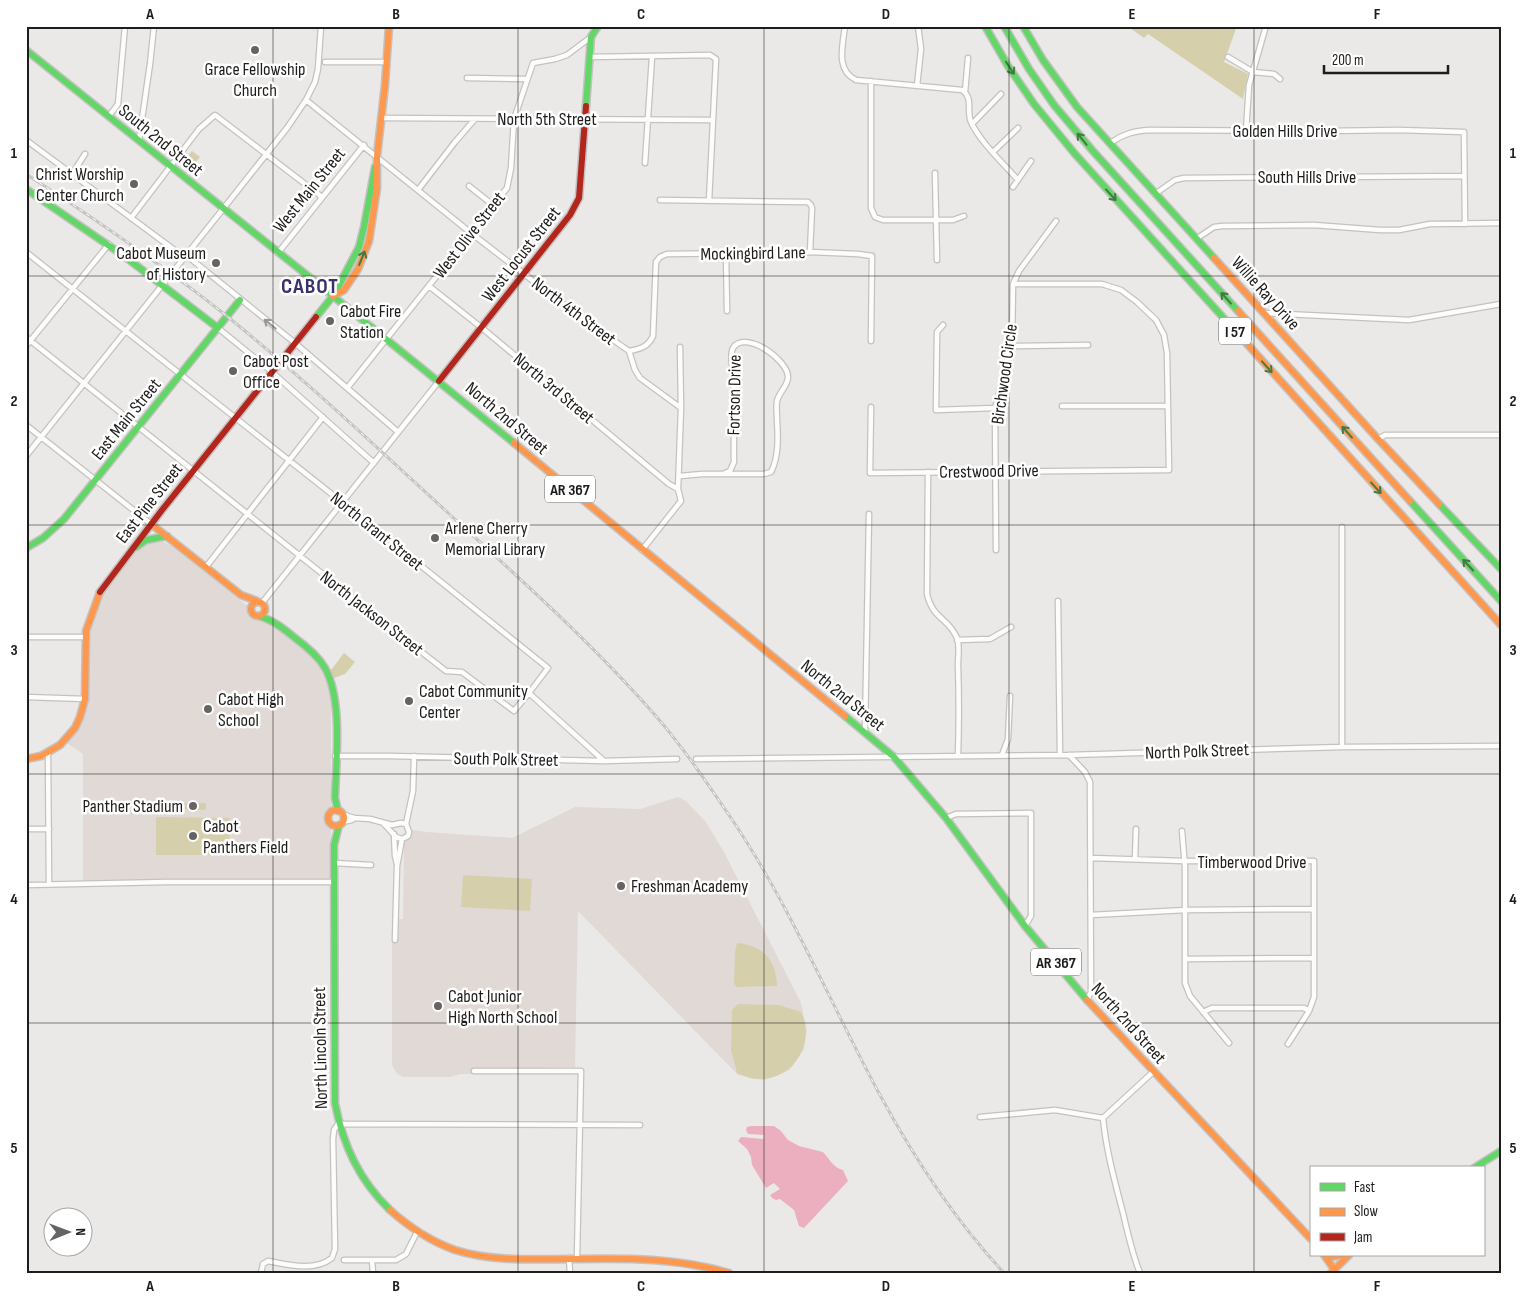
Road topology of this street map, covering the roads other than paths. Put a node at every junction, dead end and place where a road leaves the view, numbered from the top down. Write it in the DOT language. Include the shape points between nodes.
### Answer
graph roads {
  1 [pos="125,26"];
  2 [pos="154,26"];
  3 [pos="321,26"];
  4 [pos="390,26"];
  5 [pos="598,26"];
  6 [pos="845,26"];
  7 [pos="918,26"];
  8 [pos="985,26"];
  9 [pos="1004,26"];
  10 [pos="1023,26"];
  11 [pos="1266,26"];
  12 [pos="591,37"];
  13 [pos="26,50"];
  14 [pos="652,56"];
  15 [pos="589,57"];
  16 [pos="1228,57"];
  17 [pos="968,58"];
  18 [pos="325,62"];
  19 [pos="387,62"];
  20 [pos="1253,72"];
  21 [pos="467,78"];
  22 [pos="526,79"];
  23 [pos="1280,79"];
  24 [pos="871,82"];
  25 [pos="917,86"];
  26 [pos="965,92"];
  27 [pos="1001,94"];
  28 [pos="308,102"];
  29 [pos="109,116"];
  30 [pos="382,118"];
  31 [pos="475,119"];
  32 [pos="514,120"];
  33 [pos="585,120"];
  34 [pos="648,120"];
  35 [pos="712,120"];
  36 [pos="972,124"];
  37 [pos="1018,128"];
  38 [pos="1246,130"];
  39 [pos="26,140"];
  40 [pos="139,140"];
  41 [pos="1110,143"];
  42 [pos="364,145"];
  43 [pos="993,152"];
  44 [pos="85,154"];
  45 [pos="266,154"];
  46 [pos="378,156"];
  47 [pos="1031,161"];
  48 [pos="645,163"];
  49 [pos="171,166"];
  50 [pos="935,173"];
  51 [pos="72,174"];
  52 [pos="1464,176"];
  53 [pos="1018,180"];
  54 [pos="469,186"];
  55 [pos="1013,187"];
  56 [pos="26,189"];
  57 [pos="418,190"];
  58 [pos="1155,194"];
  59 [pos="322,197"];
  60 [pos="660,200"];
  61 [pos="709,201"];
  62 [pos="493,205"];
  63 [pos="223,209"];
  64 [pos="964,216"];
  65 [pos="131,218"];
  66 [pos="937,219"];
  67 [pos="1056,220"];
  68 [pos="1501,223"];
  69 [pos="1465,224"];
  70 [pos="471,233"];
  71 [pos="1196,239"];
  72 [pos="109,244"];
  73 [pos="26,252"];
  74 [pos="810,252"];
  75 [pos="278,253"];
  76 [pos="726,254"];
  77 [pos="185,256"];
  78 [pos="937,260"];
  79 [pos="524,274"];
  80 [pos="163,284"];
  81 [pos="1014,284"];
  82 [pos="429,286"];
  83 [pos="73,288"];
  84 [pos="333,296"];
  85 [pos="240,300"];
  86 [pos="1501,304"];
  87 [pos="727,311"];
  88 [pos="1265,314"];
  89 [pos="943,325"];
  90 [pos="218,328"];
  91 [pos="482,328"];
  92 [pos="127,330"];
  93 [pos="387,338"];
  94 [pos="28,339"];
  95 [pos="871,341"];
  96 [pos="295,343"];
  97 [pos="1088,345"];
  98 [pos="26,346"];
  99 [pos="1012,346"];
  100 [pos="680,347"];
  101 [pos="629,351"];
  102 [pos="272,372"];
  103 [pos="181,374"];
  104 [pos="439,381"];
  105 [pos="84,384"];
  106 [pos="348,387"];
  107 [pos="1062,406"];
  108 [pos="1168,406"];
  109 [pos="871,407"];
  110 [pos="681,408"];
  111 [pos="995,408"];
  112 [pos="323,417"];
  113 [pos="236,419"];
  114 [pos="26,425"];
  115 [pos="138,428"];
  116 [pos="398,432"];
  117 [pos="1501,435"];
  118 [pos="41,437"];
  119 [pos="1378,439"];
  120 [pos="26,456"];
  121 [pos="289,461"];
  122 [pos="734,462"];
  123 [pos="374,463"];
  124 [pos="193,470"];
  125 [pos="996,471"];
  126 [pos="928,472"];
  127 [pos="725,474"];
  128 [pos="742,474"];
  129 [pos="680,476"];
  130 [pos="95,480"];
  131 [pos="678,489"];
  132 [pos="343,503"];
  133 [pos="247,513"];
  134 [pos="868,514"];
  135 [pos="151,524"];
  136 [pos="1342,527"];
  137 [pos="167,536"];
  138 [pos="26,548"];
  139 [pos="131,550"];
  140 [pos="642,550"];
  141 [pos="996,550"];
  142 [pos="300,555"];
  143 [pos="1497,561"];
  144 [pos="206,567"];
  145 [pos="1501,570"];
  146 [pos="1490,590"];
  147 [pos="241,595"];
  148 [pos="1501,597"];
  149 [pos="1501,601"];
  150 [pos="1058,602"];
  151 [pos="262,604"];
  152 [pos="251,609"];
  153 [pos="259,616"];
  154 [pos="275,623"];
  155 [pos="1501,625"];
  156 [pos="1011,627"];
  157 [pos="26,636"];
  158 [pos="85,637"];
  159 [pos="958,640"];
  160 [pos="529,693"];
  161 [pos="1010,696"];
  162 [pos="26,697"];
  163 [pos="85,699"];
  164 [pos="865,732"];
  165 [pos="1501,746"];
  166 [pos="1342,747"];
  167 [pos="48,753"];
  168 [pos="1060,754"];
  169 [pos="958,755"];
  170 [pos="1002,755"];
  171 [pos="1069,755"];
  172 [pos="335,756"];
  173 [pos="414,756"];
  174 [pos="894,758"];
  175 [pos="26,759"];
  176 [pos="677,759"];
  177 [pos="696,759"];
  178 [pos="604,761"];
  179 [pos="338,818"];
  180 [pos="946,818"];
  181 [pos="384,824"];
  182 [pos="403,824"];
  183 [pos="395,825"];
  184 [pos="26,828"];
  185 [pos="49,828"];
  186 [pos="1136,829"];
  187 [pos="1182,831"];
  188 [pos="393,833"];
  189 [pos="402,840"];
  190 [pos="1091,858"];
  191 [pos="1135,860"];
  192 [pos="1184,862"];
  193 [pos="334,863"];
  194 [pos="372,865"];
  195 [pos="397,866"];
  196 [pos="334,882"];
  197 [pos="49,884"];
  198 [pos="26,885"];
  199 [pos="1186,910"];
  200 [pos="1314,910"];
  201 [pos="1091,915"];
  202 [pos="1025,926"];
  203 [pos="396,940"];
  204 [pos="1314,958"];
  205 [pos="1186,959"];
  206 [pos="1088,1000"];
  207 [pos="1309,1011"];
  208 [pos="1203,1012"];
  209 [pos="1229,1043"];
  210 [pos="1288,1044"];
  211 [pos="474,1071"];
  212 [pos="1153,1072"];
  213 [pos="980,1117"];
  214 [pos="1103,1118"];
  215 [pos="338,1124"];
  216 [pos="580,1124"];
  217 [pos="640,1125"];
  218 [pos="1501,1151"];
  219 [pos="1477,1166"];
  220 [pos="417,1232"];
  221 [pos="1310,1238"];
  222 [pos="1325,1256"];
  223 [pos="1347,1256"];
  224 [pos="573,1258"];
  225 [pos="344,1260"];
  226 [pos="372,1260"];
  227 [pos="1334,1272"];
  228 [pos="261,1273"];
  229 [pos="373,1273"];
  230 [pos="570,1273"];
  231 [pos="729,1273"];
  232 [pos="1140,1273"];
  1 -- 29 [label="street" via="118,104"];
  2 -- 40 [label="street"];
  3 -- 28 [label="street" via="315,82"];
  4 -- 19 [label="main road"];
  5 -- 12 [label="main road, West Locust Street"];
  6 -- 24 [label="street" via="843,68 848,76"];
  7 -- 25 [label="street" via="921,49"];
  8 -- 155 [label="main road, I 57, one-way" via="1034,104 1075,154"];
  146 -- 9 [label="main road, I 57, one-way" via="1092,150 1029,69"];
  10 -- 41 [label="main road, Willie Ray Drive" via="1077,106"];
  11 -- 20 [label="street"];
  12 -- 15 [label="main road, West Locust Street"];
  12 -- 22 [label="street, West Olive Street" via="568,55 533,63"];
  13 -- 29 [label="main road, South 2nd Street / AR 367"];
  14 -- 15 [label="street"];
  14 -- 34 [label="street"];
  14 -- 35 [label="street" via="710,55 716,59"];
  15 -- 33 [label="main road, West Locust Street"];
  16 -- 20 [label="street"];
  17 -- 26 [label="street"];
  18 -- 19 [label="street"];
  19 -- 30 [label="main road"];
  20 -- 23 [label="street" via="1274,74"];
  20 -- 38 [label="street"];
  21 -- 22 [label="street"];
  22 -- 32 [label="street, West Olive Street"];
  24 -- 25 [label="street"];
  24 -- 66 [label="street" via="871,208 875,217 883,220"];
  25 -- 26 [label="street"];
  26 -- 36 [label="street"];
  27 -- 36 [label="street"];
  28 -- 42 [label="street, North 4th Street"];
  28 -- 45 [label="street"];
  29 -- 40 [label="main road, South 2nd Street / AR 367"];
  30 -- 31 [label="street, North 5th Street"];
  30 -- 46 [label="main road"];
  31 -- 32 [label="street, North 5th Street"];
  31 -- 57 [label="street"];
  32 -- 33 [label="street, North 5th Street"];
  32 -- 62 [label="street, West Olive Street" via="511,168 506,188"];
  33 -- 34 [label="street, North 5th Street"];
  33 -- 79 [label="main road, West Locust Street" via="579,198 570,215"];
  34 -- 35 [label="street, North 5th Street"];
  34 -- 48 [label="street"];
  35 -- 61 [label="street"];
  36 -- 43 [label="street"];
  37 -- 43 [label="street"];
  38 -- 41 [label="street, Golden Hills Drive" via="1133,131"];
  38 -- 52 [label="street, Golden Hills Drive" via="1464,132"];
  39 -- 51 [label="street"];
  40 -- 49 [label="main road, South 2nd Street / AR 367"];
  41 -- 58 [label="main road, Willie Ray Drive"];
  42 -- 46 [label="street, North 4th Street"];
  42 -- 59 [label="street, West Main Street"];
  43 -- 53 [label="street"];
  44 -- 51 [label="street"];
  45 -- 49 [label="street" via="215,116 199,129"];
  45 -- 59 [label="street"];
  45 -- 63 [label="street"];
  46 -- 57 [label="street, North 4th Street"];
  46 -- 84 [label="main road" via="359,248"];
  47 -- 53 [label="street"];
  49 -- 63 [label="main road, South 2nd Street / AR 367"];
  49 -- 65 [label="street"];
  50 -- 66 [label="street"];
  51 -- 65 [label="street"];
  52 -- 58 [label="street, South Hills Drive" via="1184,178 1175,180"];
  52 -- 69 [label="street"];
  53 -- 55 [label="street"];
  54 -- 62 [label="street"];
  56 -- 72 [label="main road"];
  57 -- 70 [label="street, North 4th Street"];
  58 -- 71 [label="main road, Willie Ray Drive"];
  59 -- 75 [label="street, West Main Street"];
  60 -- 61 [label="street"];
  61 -- 74 [label="street" via="814,203"];
  62 -- 70 [label="street, West Olive Street"];
  63 -- 75 [label="main road, South 2nd Street / AR 367"];
  63 -- 77 [label="street"];
  64 -- 66 [label="street" via="952,220"];
  65 -- 77 [label="street"];
  66 -- 78 [label="street"];
  67 -- 81 [label="street" via="1019,271"];
  68 -- 69 [label="street"];
  69 -- 71 [label="street" via="1430,224 1399,230 1314,225 1223,226 1214,227"];
  70 -- 79 [label="street, North 4th Street"];
  70 -- 82 [label="street, West Olive Street"];
  71 -- 88 [label="main road, Willie Ray Drive"];
  72 -- 80 [label="main road"];
  72 -- 83 [label="street"];
  73 -- 83 [label="street, North Grant Street"];
  74 -- 76 [label="street, Mockingbird Lane"];
  74 -- 95 [label="street, Mockingbird Lane" via="872,256"];
  75 -- 84 [label="main road, North 2nd Street / AR 367"];
  76 -- 87 [label="street"];
  76 -- 101 [label="street, Mockingbird Lane" via="667,254 660,257 656,262 653,336 650,344"];
  77 -- 80 [label="street"];
  77 -- 85 [label="street"];
  79 -- 91 [label="main road, West Locust Street"];
  79 -- 101 [label="street, North 4th Street"];
  80 -- 90 [label="main road"];
  80 -- 92 [label="street"];
  81 -- 99 [label="street, Birchwood Circle"];
  81 -- 108 [label="street" via="1102,284 1122,290 1138,302 1156,320 1164,335"];
  82 -- 91 [label="street, North 3rd Street"];
  82 -- 93 [label="street, West Olive Street"];
  83 -- 92 [label="street, North Grant Street"];
  83 -- 94 [label="street"];
  84 -- 93 [label="main road, North 2nd Street / AR 367"];
  84 -- 96 [label="main road, East Pine Street"];
  85 -- 90 [label="main road, East Main Street"];
  96 -- 85 [label="street, one-way"];
  86 -- 88 [label="street" via="1409,320"];
  88 -- 119 [label="main road, Willie Ray Drive"];
  89 -- 111 [label="street" via="937,332 936,410"];
  90 -- 102 [label="street"];
  90 -- 103 [label="main road, East Main Street"];
  91 -- 104 [label="main road, West Locust Street"];
  91 -- 131 [label="street, North 3rd Street"];
  92 -- 103 [label="street, North Grant Street"];
  92 -- 105 [label="street"];
  93 -- 104 [label="main road, North 2nd Street / AR 367"];
  93 -- 106 [label="street, West Olive Street"];
  94 -- 98 [label="street"];
  94 -- 105 [label="street, North Jackson Street"];
  96 -- 102 [label="main road, East Pine Street"];
  96 -- 106 [label="street"];
  97 -- 99 [label="street"];
  99 -- 111 [label="street, Birchwood Circle"];
  100 -- 110 [label="street"];
  101 -- 110 [label="street, North 4th Street" via="640,378"];
  102 -- 112 [label="street"];
  102 -- 113 [label="main road, East Pine Street"];
  103 -- 113 [label="street, North Grant Street"];
  103 -- 115 [label="main road, East Main Street"];
  104 -- 116 [label="street, West Locust Street"];
  104 -- 140 [label="main road, North 2nd Street / AR 367"];
  105 -- 115 [label="street, North Jackson Street"];
  105 -- 118 [label="street"];
  106 -- 116 [label="street"];
  107 -- 108 [label="street"];
  108 -- 125 [label="street, Crestwood Drive" via="1169,470"];
  109 -- 126 [label="street" via="870,473"];
  110 -- 129 [label="street"];
  111 -- 125 [label="street, Birchwood Circle"];
  112 -- 121 [label="street"];
  112 -- 123 [label="street"];
  113 -- 121 [label="street, North Grant Street"];
  113 -- 124 [label="main road, East Pine Street"];
  114 -- 118 [label="street"];
  115 -- 124 [label="street, North Jackson Street"];
  115 -- 130 [label="main road, East Main Street"];
  116 -- 123 [label="street, West Locust Street"];
  117 -- 119 [label="street" via="1385,435"];
  118 -- 120 [label="street"];
  118 -- 130 [label="street"];
  119 -- 143 [label="main road, Willie Ray Drive"];
  121 -- 132 [label="street, North Grant Street"];
  121 -- 133 [label="street"];
  122 -- 127 [label="street"];
  122 -- 128 [label="street" via="736,470"];
  122 -- 128 [label="street, Fortson Drive" via="733,348 752,343 760,345 781,362 788,377 777,402 778,437 774,467 764,474"];
  123 -- 132 [label="street, West Locust Street"];
  124 -- 133 [label="street, North Jackson Street"];
  124 -- 135 [label="main road, East Pine Street"];
  125 -- 126 [label="street, Crestwood Drive"];
  125 -- 141 [label="street, Birchwood Circle"];
  126 -- 159 [label="street, Crestwood Drive" via="927,594 935,614 950,625"];
  127 -- 128 [label="street, Fortson Drive"];
  127 -- 129 [label="street, Fortson Drive"];
  129 -- 131 [label="street"];
  130 -- 135 [label="street"];
  130 -- 138 [label="main road, East Main Street" via="64,519"];
  131 -- 140 [label="street" via="681,501"];
  132 -- 142 [label="street, West Locust Street"];
  132 -- 160 [label="street, North Grant Street" via="548,668"];
  133 -- 142 [label="street, North Jackson Street"];
  133 -- 144 [label="street"];
  134 -- 164 [label="street"];
  135 -- 137 [label="main road, North Lincoln Street"];
  135 -- 139 [label="main road, East Pine Street"];
  136 -- 166 [label="street"];
  137 -- 139 [label="main road" via="146,540"];
  137 -- 144 [label="main road, North Lincoln Street"];
  139 -- 158 [label="main road, East Pine Street" via="102,588 92,609"];
  140 -- 164 [label="main road, North 2nd Street / AR 367"];
  142 -- 151 [label="street, West Locust Street"];
  142 -- 160 [label="street, North Jackson Street" via="446,671 462,672 514,710"];
  143 -- 145 [label="main road, Willie Ray Drive"];
  144 -- 147 [label="main road, North Lincoln Street"];
  146 -- 148 [label="main road"];
  146 -- 149 [label="main road, I 57"];
  147 -- 151 [label="main road, North Lincoln Street"];
  147 -- 152 [label="main road, North Lincoln Street"];
  150 -- 168 [label="street"];
  151 -- 152 [label="main road" via="252,604"];
  151 -- 153 [label="main road" via="264,613"];
  151 -- 154 [label="main road, North Lincoln Street"];
  152 -- 153 [label="main road, North Lincoln Street" via="254,615"];
  153 -- 154 [label="main road, North Lincoln Street"];
  154 -- 172 [label="main road, North Lincoln Street" via="311,652 328,674 335,699"];
  156 -- 159 [label="street" via="990,639"];
  157 -- 158 [label="street"];
  158 -- 163 [label="main road, East Pine Street"];
  159 -- 169 [label="street"];
  160 -- 178 [label="street"];
  161 -- 170 [label="street" via="1008,739"];
  162 -- 163 [label="street"];
  163 -- 167 [label="main road, East Pine Street" via="75,728"];
  164 -- 174 [label="main road, North 2nd Street / AR 367"];
  165 -- 166 [label="street, North Polk Street"];
  166 -- 171 [label="street, North Polk Street"];
  167 -- 175 [label="main road"];
  167 -- 185 [label="street"];
  168 -- 170 [label="street, North Polk Street"];
  168 -- 171 [label="street, North Polk Street"];
  169 -- 170 [label="street, North Polk Street"];
  169 -- 174 [label="street, North Polk Street"];
  171 -- 190 [label="street" via="1090,782"];
  172 -- 173 [label="street, South Polk Street"];
  172 -- 179 [label="main road, North Lincoln Street"];
  173 -- 178 [label="street, South Polk Street"];
  173 -- 182 [label="street" via="413,791"];
  174 -- 177 [label="street"];
  174 -- 180 [label="main road, North 2nd Street / AR 367"];
  176 -- 178 [label="street, South Polk Street"];
  179 -- 181 [label="street" via="370,819"];
  179 -- 193 [label="main road, North Lincoln Street"];
  180 -- 202 [label="main road, North 2nd Street / AR 367"];
  180 -- 202 [label="street" via="956,814 1031,813 1031,916"];
  181 -- 183 [label="street"];
  181 -- 188 [label="street"];
  182 -- 183 [label="street"];
  182 -- 189 [label="street" via="409,834"];
  183 -- 188 [label="street"];
  184 -- 185 [label="street"];
  185 -- 197 [label="street"];
  186 -- 191 [label="street"];
  187 -- 192 [label="street"];
  188 -- 189 [label="street"];
  188 -- 195 [label="street"];
  189 -- 195 [label="street"];
  190 -- 191 [label="street, Timberwood Drive"];
  190 -- 201 [label="street"];
  191 -- 192 [label="street, Timberwood Drive"];
  192 -- 199 [label="street"];
  192 -- 200 [label="street, Timberwood Drive" via="1314,861"];
  193 -- 194 [label="street"];
  193 -- 196 [label="main road, North Lincoln Street"];
  195 -- 203 [label="street"];
  196 -- 197 [label="street"];
  196 -- 215 [label="main road, North Lincoln Street" via="333,1081"];
  197 -- 198 [label="street"];
  199 -- 200 [label="street"];
  199 -- 201 [label="street"];
  199 -- 205 [label="street"];
  200 -- 204 [label="street, Timberwood Drive"];
  201 -- 206 [label="street" via="1091,992"];
  202 -- 206 [label="main road, North 2nd Street / AR 367"];
  204 -- 205 [label="street"];
  204 -- 207 [label="street, Timberwood Drive" via="1314,997"];
  205 -- 208 [label="street" via="1185,983 1190,996"];
  206 -- 212 [label="main road, North 2nd Street / AR 367"];
  207 -- 208 [label="street" via="1304,1008 1212,1008"];
  207 -- 210 [label="street, Timberwood Drive"];
  208 -- 209 [label="street"];
  211 -- 216 [label="street" via="581,1071"];
  212 -- 214 [label="street"];
  212 -- 221 [label="main road, North 2nd Street / AR 367"];
  213 -- 214 [label="street" via="1055,1110"];
  214 -- 232 [label="street" via="1132,1253"];
  215 -- 216 [label="street"];
  215 -- 220 [label="main road, North Lincoln Street" via="366,1184 386,1207"];
  215 -- 228 [label="street" via="333,1139 335,1243 332,1258 307,1266 268,1261 263,1264"];
  216 -- 217 [label="street"];
  216 -- 224 [label="street"];
  218 -- 219 [label="main road"];
  220 -- 224 [label="main road, North Lincoln Street" via="441,1245 499,1259"];
  220 -- 226 [label="street" via="402,1258"];
  222 -- 227 [label="main road"];
  223 -- 227 [label="main road"];
  224 -- 230 [label="street"];
  224 -- 231 [label="main road, North Lincoln Street" via="672,1260 703,1264"];
  225 -- 226 [label="street"];
  226 -- 229 [label="street"];
}
